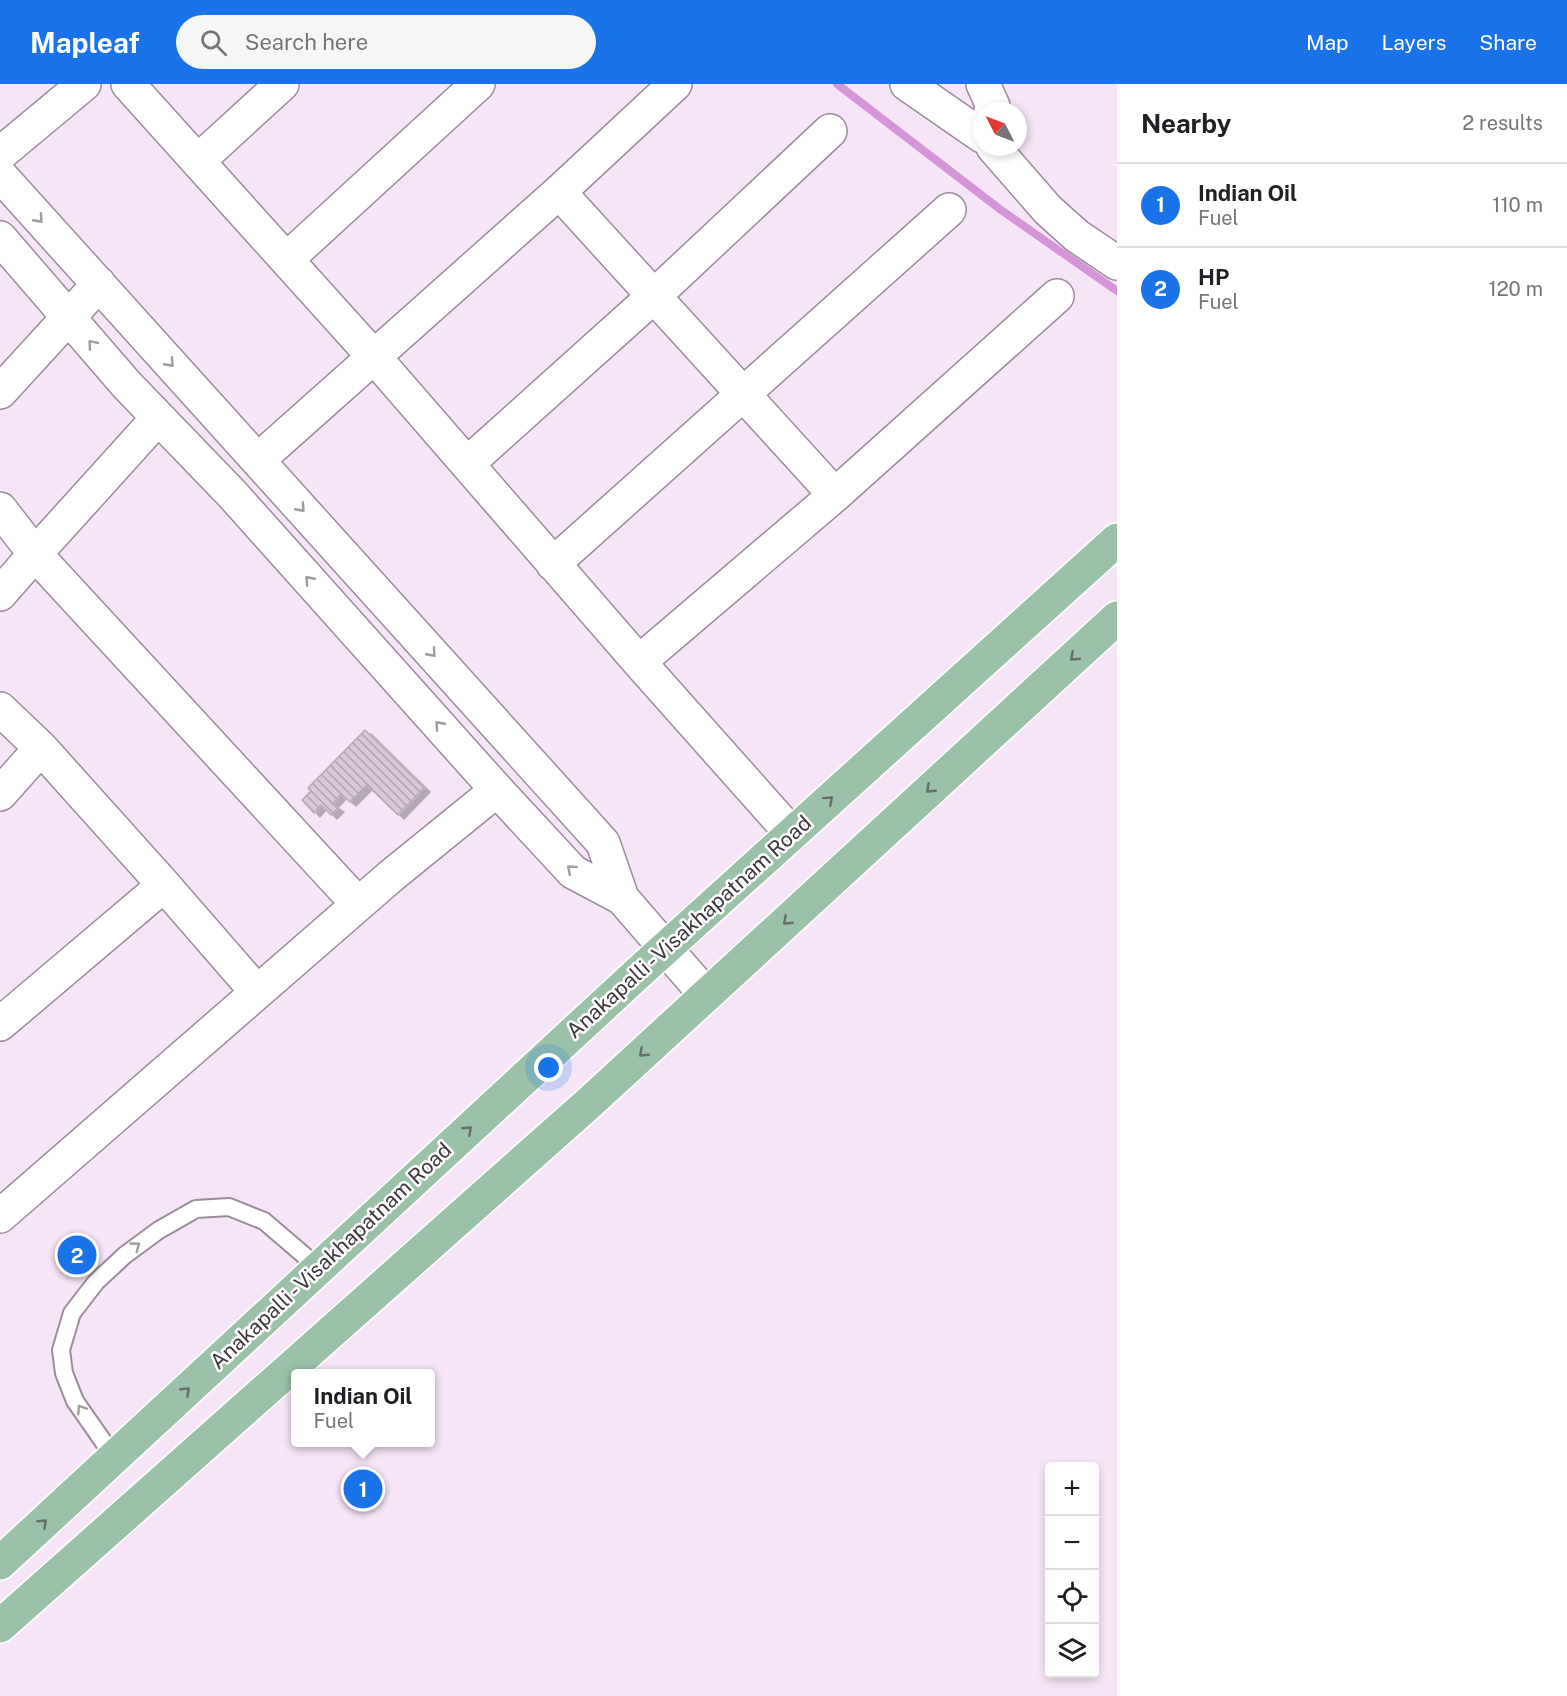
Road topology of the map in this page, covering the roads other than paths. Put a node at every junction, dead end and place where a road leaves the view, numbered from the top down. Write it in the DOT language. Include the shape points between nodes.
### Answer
graph roads {
  1 [pos="84,84"];
  2 [pos="128,84"];
  3 [pos="282,84"];
  4 [pos="478,84"];
  5 [pos="675,84"];
  6 [pos="907,84"];
  7 [pos="973,130"];
  8 [pos="830,131"];
  9 [pos="0,154"];
  10 [pos="1001,156"];
  11 [pos="198,161"];
  12 [pos="0,175"];
  13 [pos="559,192"];
  14 [pos="949,210"];
  15 [pos="0,238"];
  16 [pos="287,259"];
  17 [pos="1117,263"];
  18 [pos="99,284"];
  19 [pos="654,296"];
  20 [pos="1057,296"];
  21 [pos="69,317"];
  22 [pos="375,358"];
  23 [pos="0,392"];
  24 [pos="743,394"];
  25 [pos="158,418"];
  26 [pos="258,460"];
  27 [pos="467,464"];
  28 [pos="835,495"];
  29 [pos="0,509"];
  30 [pos="1117,540"];
  31 [pos="35,554"];
  32 [pos="554,564"];
  33 [pos="0,594"];
  34 [pos="1117,618"];
  35 [pos="639,662"];
  36 [pos="0,709"];
  37 [pos="41,748"];
  38 [pos="497,790"];
  39 [pos="0,794"];
  40 [pos="792,834"];
  41 [pos="164,885"];
  42 [pos="622,898"];
  43 [pos="358,904"];
  44 [pos="666,948"];
  45 [pos="256,992"];
  46 [pos="706,995"];
  47 [pos="0,1024"];
  48 [pos="0,1216"];
  49 [pos="319,1268"];
  50 [pos="114,1457"];
  51 [pos="0,1563"];
  52 [pos="0,1626"];
  1 -- 9 [label="street"];
  2 -- 11 [label="street"];
  3 -- 11 [label="street"];
  4 -- 16 [label="street"];
  5 -- 13 [label="street"];
  6 -- 7 [label="street"];
  8 -- 19 [label="street"];
  10 -- 17 [label="street" via="1048,210"];
  11 -- 16 [label="street"];
  12 -- 18 [label="street, one-way"];
  13 -- 19 [label="street"];
  13 -- 22 [label="street"];
  14 -- 24 [label="street"];
  15 -- 21 [label="street"];
  16 -- 22 [label="street"];
  18 -- 21 [label="street"];
  18 -- 26 [label="street, one-way"];
  19 -- 24 [label="street"];
  19 -- 27 [label="street"];
  20 -- 28 [label="street"];
  21 -- 23 [label="street"];
  25 -- 21 [label="street, one-way"];
  22 -- 26 [label="street"];
  22 -- 27 [label="street"];
  24 -- 28 [label="street"];
  24 -- 32 [label="street"];
  25 -- 31 [label="street"];
  38 -- 25 [label="street, one-way" via="241,504"];
  26 -- 42 [label="street, one-way" via="603,843"];
  27 -- 32 [label="street"];
  28 -- 35 [label="street"];
  29 -- 31 [label="street"];
  40 -- 30 [label="main road, Anakapalli - Visakhapatnam Road, one-way"];
  31 -- 33 [label="street"];
  31 -- 43 [label="street"];
  32 -- 35 [label="street"];
  34 -- 46 [label="main road, one-way"];
  35 -- 40 [label="street"];
  36 -- 37 [label="street"];
  37 -- 39 [label="street"];
  37 -- 41 [label="street"];
  42 -- 38 [label="street, one-way" via="573,872"];
  38 -- 43 [label="street"];
  40 -- 44 [label="main road, Anakapalli - Visakhapatnam Road"];
  41 -- 45 [label="street"];
  41 -- 47 [label="street"];
  42 -- 44 [label="street"];
  43 -- 45 [label="street"];
  44 -- 46 [label="street"];
  49 -- 44 [label="main road, Anakapalli - Visakhapatnam Road, one-way"];
  45 -- 48 [label="street"];
  46 -- 52 [label="main road, one-way"];
  50 -- 49 [label="main road, Anakapalli - Visakhapatnam Road, one-way"];
  50 -- 49 [label="lane, one-way" via="75,1401 64,1373 61,1350 72,1313 96,1282 125,1255 196,1209 229,1207 264,1221"];
  51 -- 50 [label="main road, Anakapalli - Visakhapatnam Road, one-way"];
}
